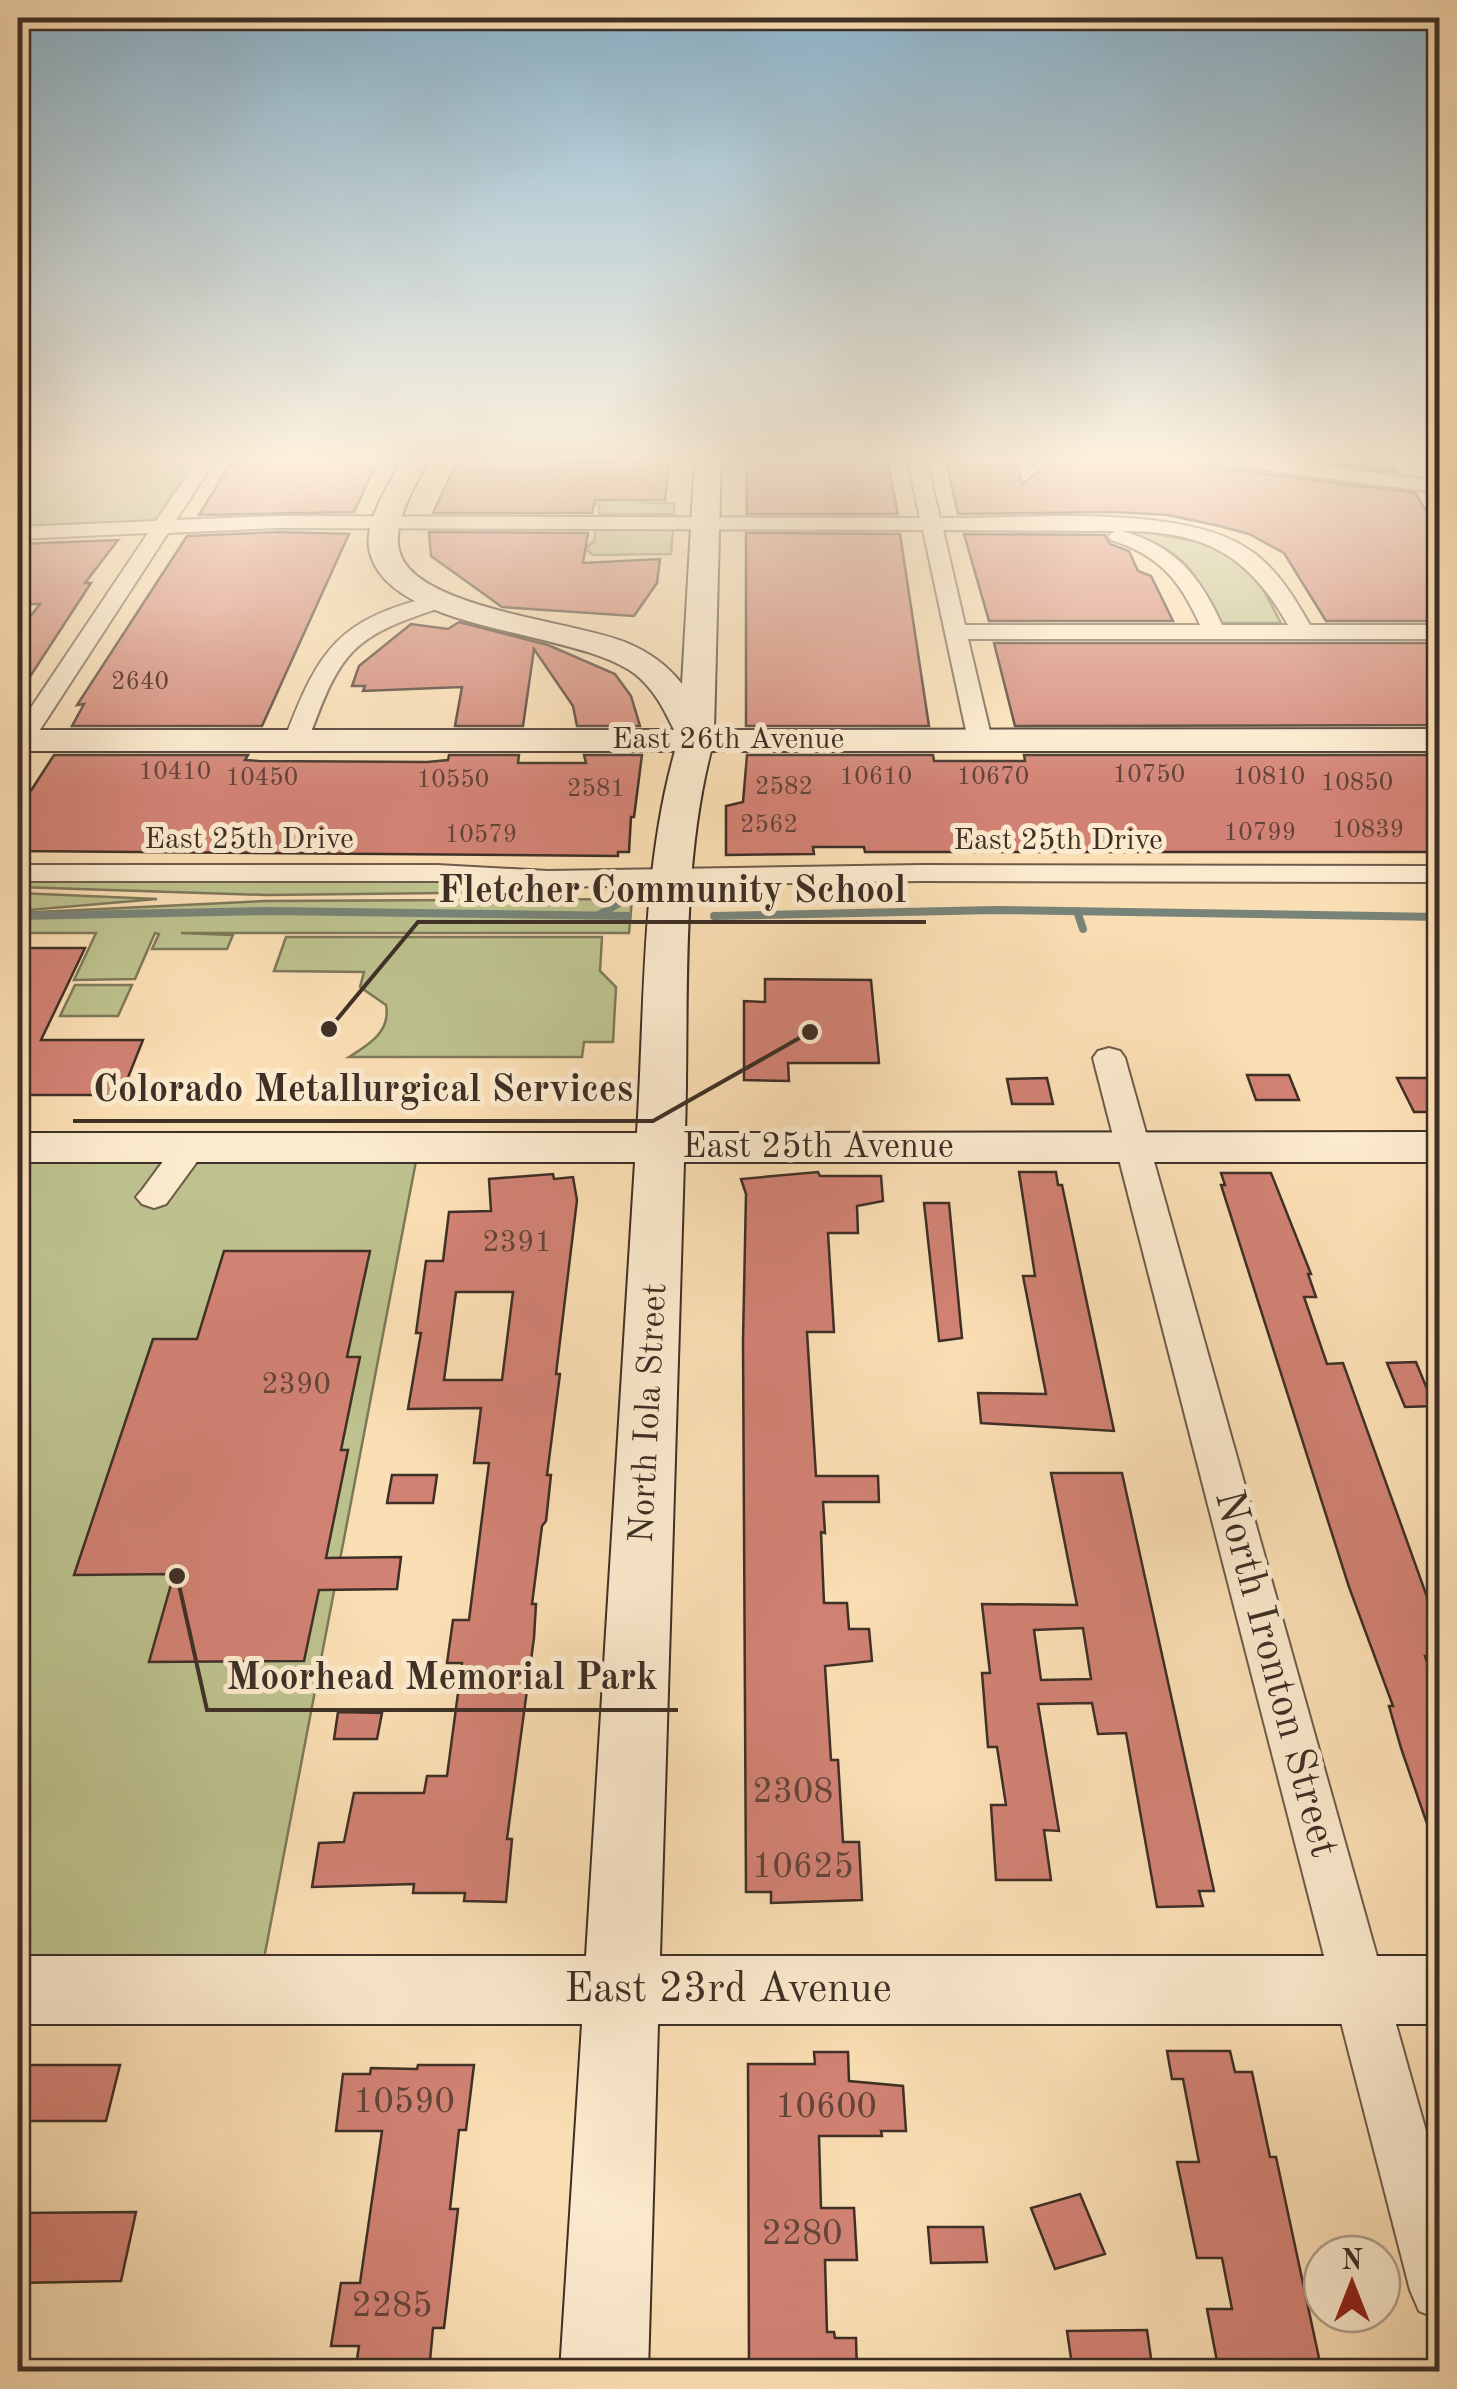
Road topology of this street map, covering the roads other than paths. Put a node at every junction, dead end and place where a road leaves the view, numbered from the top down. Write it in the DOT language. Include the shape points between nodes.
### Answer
graph roads {
  1 [pos="135,567"];
  2 [pos="391,567"];
  3 [pos="703,567"];
  4 [pos="940,567"];
  5 [pos="1178,567"];
  6 [pos="1261,567"];
  7 [pos="438,601"];
  8 [pos="955,632"];
  9 [pos="1214,632"];
  10 [pos="1303,632"];
  11 [pos="1440,632"];
  12 [pos="696,740"];
  13 [pos="980,740"];
  14 [pos="1440,740"];
  15 [pos="296,741"];
  16 [pos="18,742"];
  17 [pos="18,872"];
  18 [pos="1440,874"];
  19 [pos="672,879"];
  20 [pos="1109,1058"];
  21 [pos="662,1147"];
  22 [pos="1133,1147"];
  23 [pos="1440,1147"];
  24 [pos="18,1148"];
  25 [pos="190,1148"];
  26 [pos="154,1196"];
  27 [pos="18,1990"];
  28 [pos="621,1990"];
  29 [pos="1360,1990"];
  30 [pos="1440,1990"];
  31 [pos="1440,2290"];
  32 [pos="604,2372"];
  1 -- 16 [label="street"];
  2 -- 7 [label="street"];
  3 -- 12 [label="street, North Iola Street"];
  4 -- 8 [label="street"];
  5 -- 9 [label="street"];
  6 -- 10 [label="street"];
  7 -- 12 [label="street" via="621,653 661,680"];
  7 -- 15 [label="street" via="345,638 330,657"];
  8 -- 9 [label="street"];
  8 -- 13 [label="street"];
  9 -- 10 [label="street"];
  10 -- 11 [label="street"];
  12 -- 13 [label="street, East 26th Avenue"];
  12 -- 15 [label="street, East 26th Avenue"];
  12 -- 19 [label="street, North Iola Street" via="679,804"];
  13 -- 14 [label="street, East 26th Avenue"];
  15 -- 16 [label="street, East 26th Avenue"];
  17 -- 19 [label="street, East 25th Drive"];
  18 -- 19 [label="street, East 25th Drive"];
  19 -- 21 [label="street, North Iola Street"];
  20 -- 22 [label="street, North Ironton Street"];
  21 -- 22 [label="street, East 25th Avenue"];
  21 -- 25 [label="street, East 25th Avenue"];
  21 -- 28 [label="street, North Iola Street"];
  22 -- 23 [label="street, East 25th Avenue"];
  22 -- 29 [label="street, North Ironton Street"];
  24 -- 25 [label="street, East 25th Avenue"];
  25 -- 26 [label="street"];
  27 -- 28 [label="street, East 23rd Avenue"];
  28 -- 29 [label="street, East 23rd Avenue"];
  28 -- 32 [label="street, North Iola Street"];
  29 -- 30 [label="street, East 23rd Avenue"];
  29 -- 31 [label="street, North Ironton Street"];
}
